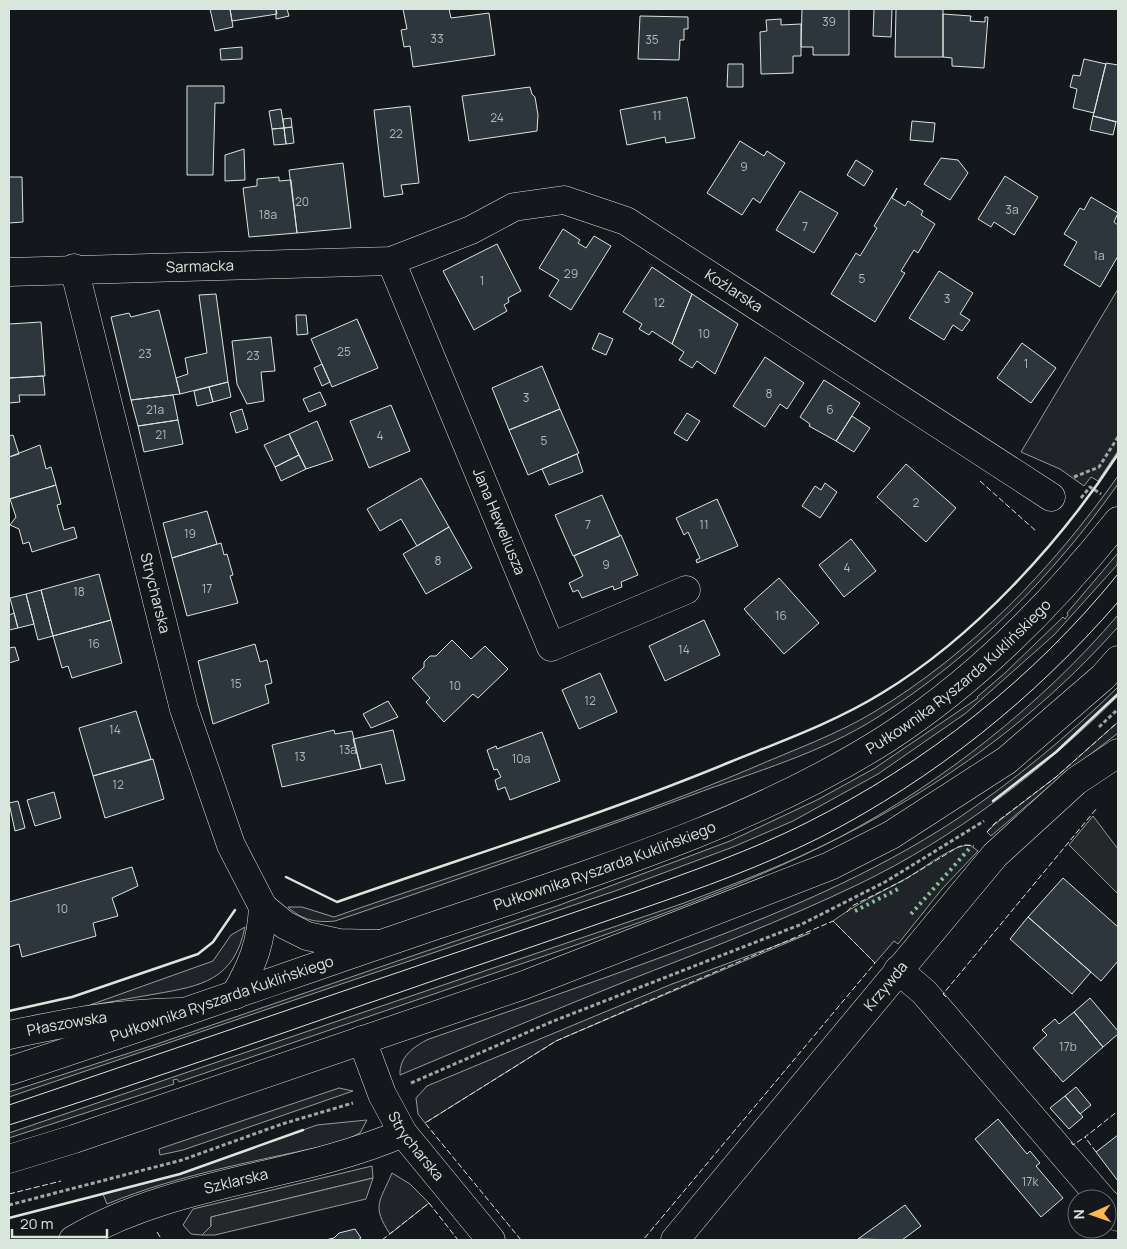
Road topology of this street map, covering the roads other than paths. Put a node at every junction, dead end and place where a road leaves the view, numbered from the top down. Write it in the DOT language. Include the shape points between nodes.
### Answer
graph roads {
  1 [pos="391,262"];
  2 [pos="74,268"];
  3 [pos="9,272"];
  4 [pos="1059,488"];
  5 [pos="1118,521"];
  6 [pos="686,590"];
  7 [pos="1118,660"];
  8 [pos="1118,753"];
  9 [pos="263,907"];
  10 [pos="381,944"];
  11 [pos="898,970"];
  12 [pos="235,995"];
  13 [pos="185,1011"];
  14 [pos="9,1035"];
  15 [pos="362,1040"];
  16 [pos="9,1071"];
  17 [pos="403,1133"];
  18 [pos="9,1159"];
  19 [pos="1093,1189"];
  20 [pos="73,1240"];
  21 [pos="491,1240"];
  22 [pos="675,1240"];
  1 -- 2 [label="street, Sarmacka"];
  1 -- 4 [label="street, Koźlarska" via="471,230 514,207 564,200 626,221"];
  1 -- 6 [label="street, Jana Heweliusza" via="551,647"];
  2 -- 3 [label="street, Sarmacka"];
  2 -- 9 [label="street, Strycharska" via="184,709 222,826"];
  5 -- 10 [label="street, Pułkownika Ryszarda Kuklińskiego" via="1049,603 1007,645 904,725 842,764 793,790 654,849"];
  7 -- 15 [label="street" via="1103,677 1007,760 882,840 830,866 524,985"];
  8 -- 11 [label="street, Krzywda" via="1076,782 995,855"];
  9 -- 10 [label="street, Strycharska" via="285,925 307,936 339,943"];
  9 -- 12 [label="street" via="258,950"];
  10 -- 12 [label="street, Pułkownika Ryszarda Kuklińskiego"];
  11 -- 19 [label="street" via="924,992"];
  11 -- 22 [label="street, Krzywda"];
  12 -- 13 [label="street, Pułkownika Ryszarda Kuklińskiego"];
  13 -- 14 [label="street, Płaszowska" via="129,1013"];
  13 -- 16 [label="street, Pułkownika Ryszarda Kuklińskiego"];
  15 -- 17 [label="street, Strycharska" via="382,1094"];
  15 -- 18 [label="street"];
  17 -- 20 [label="street, Szklarska" via="353,1154 162,1201"];
  17 -- 21 [label="street, Strycharska"];
}
